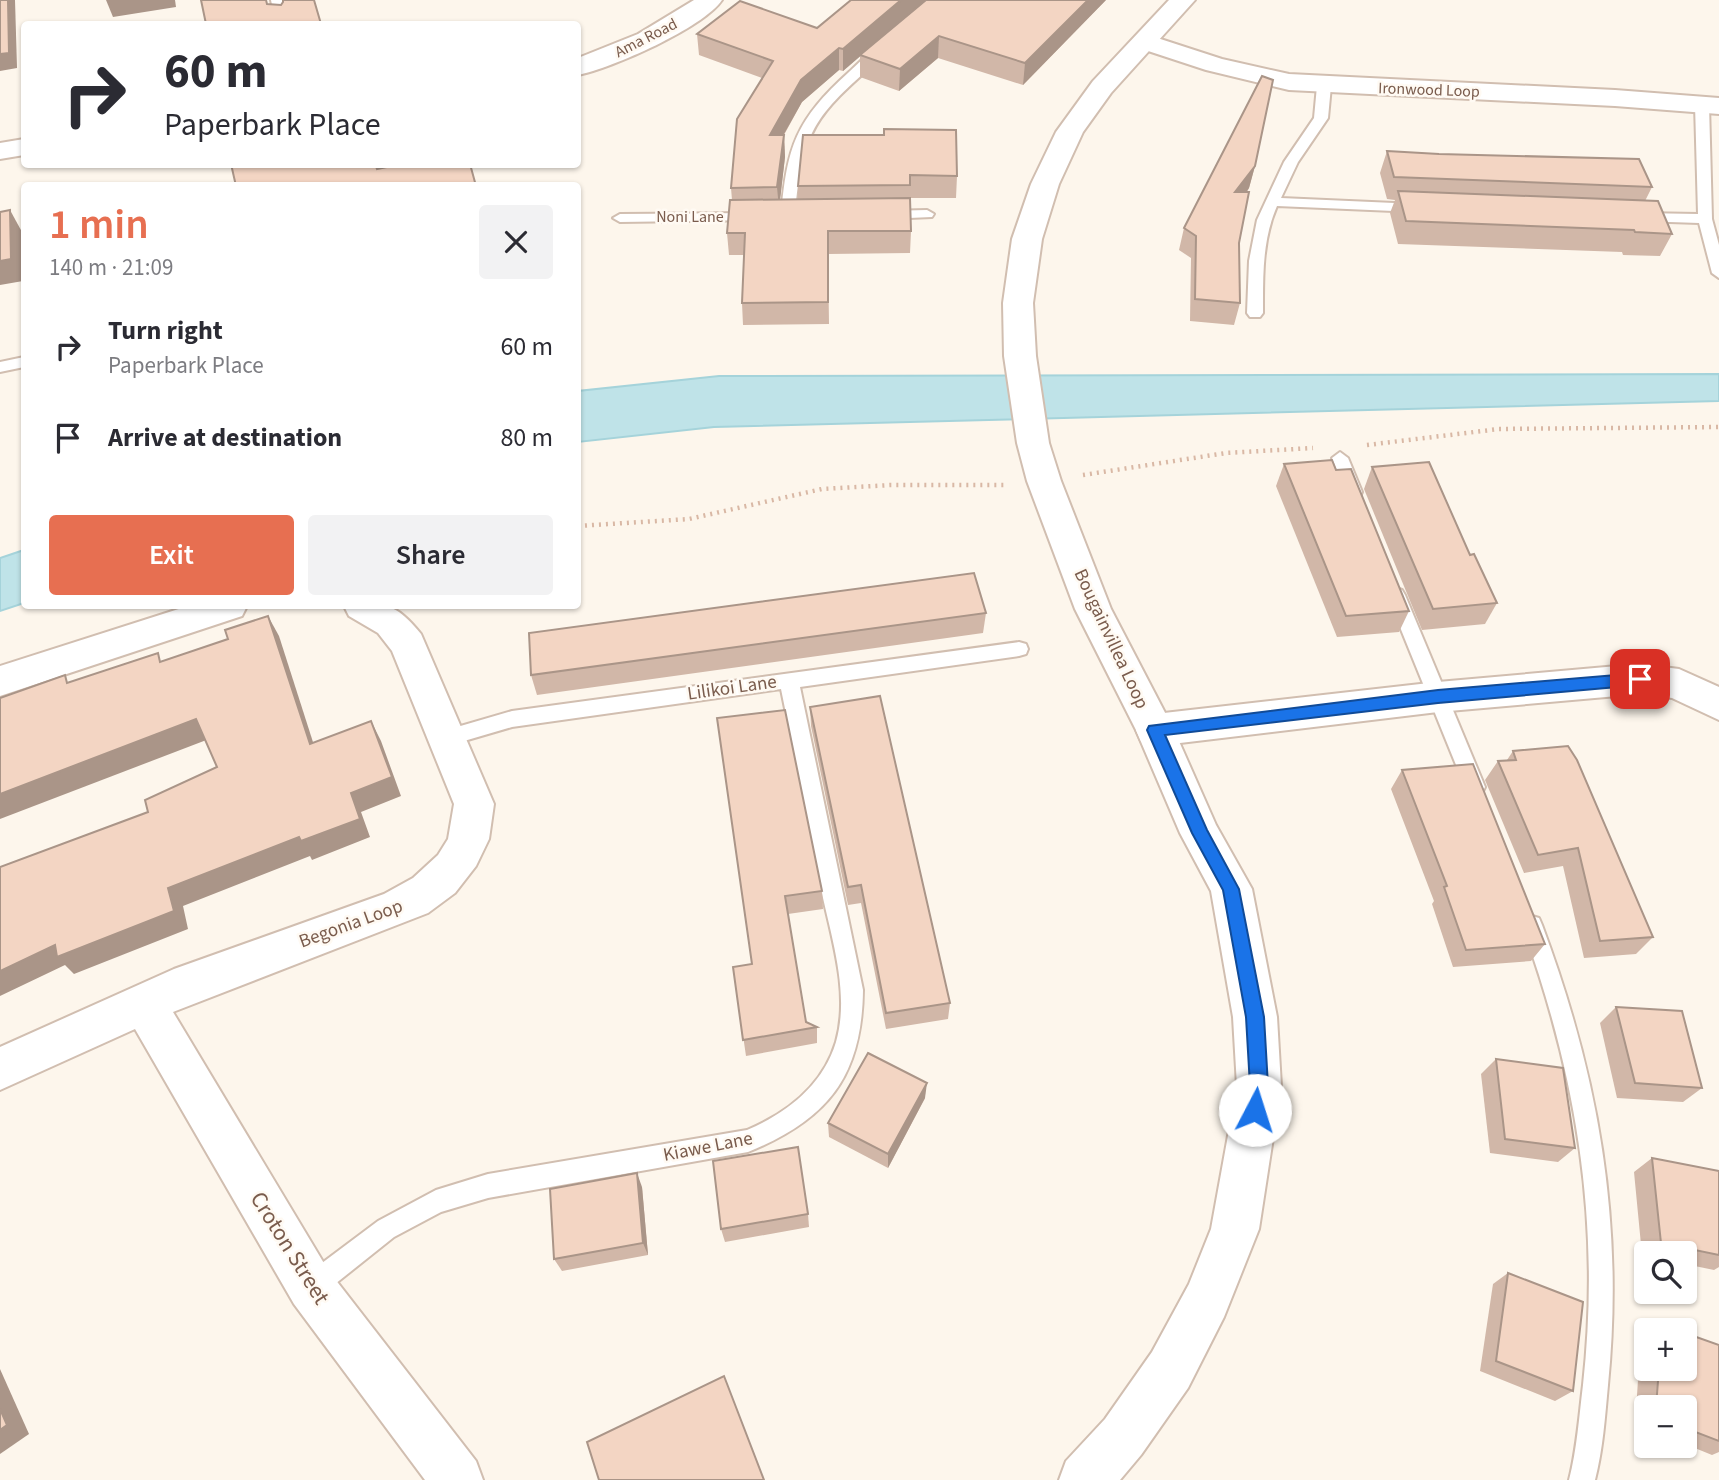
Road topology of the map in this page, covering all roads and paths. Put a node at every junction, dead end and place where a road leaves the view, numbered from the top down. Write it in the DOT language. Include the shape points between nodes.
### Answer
graph roads {
  1 [pos="276,0"];
  2 [pos="710,0"];
  3 [pos="1183,0"];
  4 [pos="281,21"];
  5 [pos="1145,42"];
  6 [pos="887,45"];
  7 [pos="581,66"];
  8 [pos="1324,86"];
  9 [pos="1711,105"];
  10 [pos="21,148"];
  11 [pos="0,150"];
  12 [pos="1273,202"];
  13 [pos="1426,208"];
  14 [pos="928,214"];
  15 [pos="872,215"];
  16 [pos="795,216"];
  17 [pos="1621,216"];
  18 [pos="620,218"];
  19 [pos="1705,219"];
  20 [pos="1719,273"];
  21 [pos="1255,313"];
  22 [pos="21,363"];
  23 [pos="0,367"];
  24 [pos="1719,427"];
  25 [pos="1356,446"];
  26 [pos="1323,448"];
  27 [pos="1340,458"];
  28 [pos="1077,476"];
  29 [pos="1008,484"];
  30 [pos="1361,508"];
  31 [pos="581,526"];
  32 [pos="1392,583"];
  33 [pos="220,609"];
  34 [pos="367,609"];
  35 [pos="1019,649"];
  36 [pos="0,681"];
  37 [pos="789,681"];
  38 [pos="1438,697"];
  39 [pos="1719,704"];
  40 [pos="1155,730"];
  41 [pos="447,738"];
  42 [pos="1484,809"];
  43 [pos="1525,909"];
  44 [pos="143,1002"];
  45 [pos="0,1069"];
  46 [pos="312,1287"];
  47 [pos="457,1480"];
  48 [pos="1085,1480"];
  49 [pos="1582,1480"];
  1 -- 4 [label="lane"];
  2 -- 7 [label="street, Ama Road" via="640,44"];
  3 -- 5 [label="street, Bougainvillea Loop"];
  5 -- 8 [label="street, Ironwood Loop" via="1256,76"];
  5 -- 40 [label="street, Bougainvillea Loop" via="1102,87 1070,132 1045,184 1027,239 1018,303 1020,356 1033,443 1044,481 1093,609"];
  6 -- 16 [label="lane" via="824,103 804,132 793,163"];
  8 -- 9 [label="street, Ironwood Loop"];
  8 -- 12 [label="lane" via="1321,118"];
  9 -- 19 [label="lane"];
  10 -- 11 [label="street"];
  12 -- 13 [label="lane"];
  12 -- 21 [label="lane" via="1264,220 1256,261"];
  14 -- 15 [label="lane"];
  16 -- 18 [label="lane, Noni Lane"];
  17 -- 19 [label="lane"];
  19 -- 20 [label="lane"];
  22 -- 23 [label="lane"];
  24 -- 25 [label="path" via="1499,429"];
  26 -- 28 [label="path" via="1269,448"];
  27 -- 30 [label="lane"];
  29 -- 31 [label="path" via="822,489 689,519"];
  32 -- 38 [label="lane"];
  33 -- 36 [label="street"];
  34 -- 41 [label="street, Begonia Loop" via="391,623 408,644"];
  35 -- 37 [label="lane, Lilikoi Lane"];
  37 -- 41 [label="lane, Lilikoi Lane" via="512,719"];
  37 -- 46 [label="lane, Kiawe Lane" via="852,990 850,1036 839,1066 820,1094 781,1127 748,1141 488,1186 436,1202 386,1229"];
  38 -- 39 [label="street" via="1650,679 1679,684"];
  38 -- 40 [label="street"];
  38 -- 42 [label="lane"];
  40 -- 48 [label="street, Bougainvillea Loop" via="1200,833 1231,889 1255,1017 1259,1086 1235,1229 1207,1300 1170,1370 1123,1437"];
  41 -- 44 [label="street, Begonia Loop" via="474,804 474,823 463,853 441,881 397,908"];
  43 -- 49 [label="lane" via="1574,1049 1594,1146 1603,1250 1600,1359"];
  44 -- 45 [label="street, Begonia Loop"];
  44 -- 46 [label="street, Croton Street"];
  46 -- 47 [label="street, Croton Street"];
}
